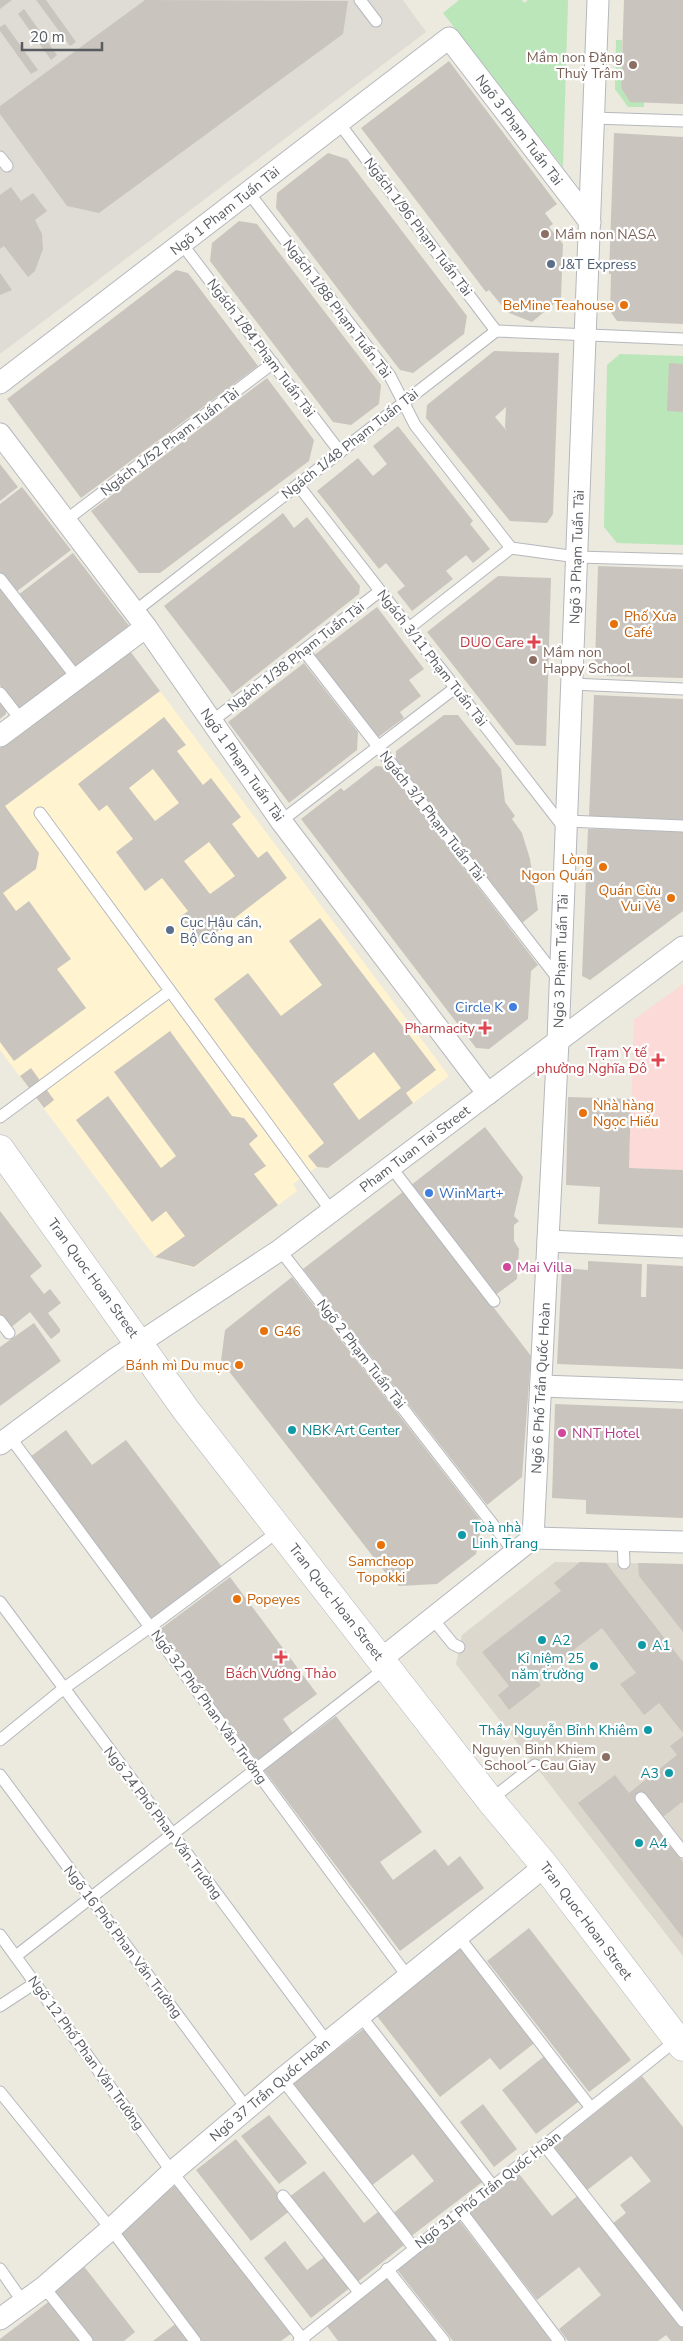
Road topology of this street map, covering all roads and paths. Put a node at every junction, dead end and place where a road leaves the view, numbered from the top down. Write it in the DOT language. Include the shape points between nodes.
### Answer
graph roads {
  1 [pos="360,0"];
  2 [pos="598,0"];
  3 [pos="376,21"];
  4 [pos="449,38"];
  5 [pos="594,118"];
  6 [pos="683,121"];
  7 [pos="339,123"];
  8 [pos="0,157"];
  9 [pos="7,166"];
  10 [pos="249,193"];
  11 [pos="590,222"];
  12 [pos="182,244"];
  13 [pos="496,331"];
  14 [pos="585,336"];
  15 [pos="683,339"];
  16 [pos="273,364"];
  17 [pos="0,383"];
  18 [pos="403,404"];
  19 [pos="0,434"];
  20 [pos="340,452"];
  21 [pos="298,485"];
  22 [pos="66,520"];
  23 [pos="511,548"];
  24 [pos="576,556"];
  25 [pos="683,560"];
  26 [pos="0,579"];
  27 [pos="380,591"];
  28 [pos="140,619"];
  29 [pos="409,628"];
  30 [pos="304,651"];
  31 [pos="77,678"];
  32 [pos="572,684"];
  33 [pos="456,688"];
  34 [pos="683,689"];
  35 [pos="0,693"];
  36 [pos="21,720"];
  37 [pos="211,722"];
  38 [pos="0,736"];
  39 [pos="378,747"];
  40 [pos="40,813"];
  41 [pos="281,822"];
  42 [pos="566,826"];
  43 [pos="683,826"];
  44 [pos="683,947"];
  45 [pos="560,981"];
  46 [pos="170,991"];
  47 [pos="558,1042"];
  48 [pos="488,1094"];
  49 [pos="0,1117"];
  50 [pos="0,1149"];
  51 [pos="391,1167"];
  52 [pos="332,1212"];
  53 [pos="548,1241"];
  54 [pos="683,1247"];
  55 [pos="280,1250"];
  56 [pos="494,1301"];
  57 [pos="0,1321"];
  58 [pos="9,1333"];
  59 [pos="140,1343"];
  60 [pos="541,1386"];
  61 [pos="683,1391"];
  62 [pos="5,1440"];
  63 [pos="280,1530"];
  64 [pos="534,1538"];
  65 [pos="622,1541"];
  66 [pos="683,1542"];
  67 [pos="515,1553"];
  68 [pos="624,1563"];
  69 [pos="0,1602"];
  70 [pos="432,1618"];
  71 [pos="150,1627"];
  72 [pos="459,1647"];
  73 [pos="384,1663"];
  74 [pos="63,1688"];
  75 [pos="0,1740"];
  76 [pos="535,1765"];
  77 [pos="254,1770"];
  78 [pos="0,1775"];
  79 [pos="641,1798"];
  80 [pos="490,1800"];
  81 [pos="172,1835"];
  82 [pos="683,1852"];
  83 [pos="545,1866"];
  84 [pos="90,1898"];
  85 [pos="0,1935"];
  86 [pos="458,1936"];
  87 [pos="16,1956"];
  88 [pos="408,1977"];
  89 [pos="35,1983"];
  90 [pos="0,2006"];
  91 [pos="360,2015"];
  92 [pos="681,2041"];
  93 [pos="327,2042"];
  94 [pos="282,2079"];
  95 [pos="0,2092"];
  96 [pos="247,2108"];
  97 [pos="591,2108"];
  98 [pos="545,2146"];
  99 [pos="172,2172"];
  100 [pos="492,2186"];
  101 [pos="283,2196"];
  102 [pos="461,2211"];
  103 [pos="111,2229"];
  104 [pos="414,2248"];
  105 [pos="0,2269"];
  106 [pos="387,2269"];
  107 [pos="44,2287"];
  108 [pos="359,2292"];
  109 [pos="23,2302"];
  110 [pos="0,2319"];
  111 [pos="683,2321"];
  112 [pos="302,2340"];
  113 [pos="87,2341"];
  114 [pos="195,2341"];
  115 [pos="444,2341"];
  116 [pos="560,2341"];
  1 -- 3 [label="lane"];
  2 -- 5 [label="street, Ngõ 3 Phạm Tuấn Tài"];
  4 -- 7 [label="street, Ngõ 1 Phạm Tuấn Tài"];
  4 -- 11 [label="street, Ngõ 3 Phạm Tuấn Tài"];
  5 -- 6 [label="lane"];
  5 -- 11 [label="street, Ngõ 3 Phạm Tuấn Tài"];
  7 -- 10 [label="street, Ngõ 1 Phạm Tuấn Tài"];
  7 -- 13 [label="lane, Ngách 1/96 Phạm Tuấn Tài"];
  8 -- 9 [label="lane"];
  10 -- 12 [label="street, Ngõ 1 Phạm Tuấn Tài"];
  10 -- 18 [label="lane, Ngách 1/88 Phạm Tuấn Tài" via="390,376"];
  11 -- 14 [label="street, Ngõ 3 Phạm Tuấn Tài"];
  12 -- 16 [label="lane, Ngách 1/84 Phạm Tuấn Tài"];
  12 -- 17 [label="street, Ngõ 1 Phạm Tuấn Tài"];
  13 -- 14 [label="lane"];
  13 -- 18 [label="lane, Ngách 1/48 Phạm Tuấn Tài"];
  14 -- 15 [label="lane"];
  14 -- 24 [label="street, Ngõ 3 Phạm Tuấn Tài"];
  16 -- 20 [label="lane, Ngách 1/84 Phạm Tuấn Tài"];
  16 -- 22 [label="lane, Ngách 1/52 Phạm Tuấn Tài"];
  18 -- 20 [label="lane, Ngách 1/48 Phạm Tuấn Tài"];
  18 -- 23 [label="lane, Ngách 1/88 Phạm Tuấn Tài" via="415,425"];
  19 -- 22 [label="street, Ngõ 1 Phạm Tuấn Tài"];
  20 -- 21 [label="lane, Ngách 1/48 Phạm Tuấn Tài"];
  21 -- 27 [label="lane, Ngách 3/11 Phạm Tuấn Tài"];
  21 -- 28 [label="lane, Ngách 1/48 Phạm Tuấn Tài"];
  22 -- 28 [label="street, Ngõ 1 Phạm Tuấn Tài"];
  23 -- 24 [label="lane"];
  23 -- 29 [label="lane"];
  24 -- 25 [label="lane"];
  24 -- 32 [label="street, Ngõ 3 Phạm Tuấn Tài"];
  26 -- 31 [label="lane"];
  27 -- 29 [label="lane, Ngách 3/11 Phạm Tuấn Tài"];
  27 -- 30 [label="lane, Ngách 1/38 Phạm Tuấn Tài"];
  28 -- 31 [label="street"];
  28 -- 37 [label="street, Ngõ 1 Phạm Tuấn Tài"];
  29 -- 33 [label="lane, Ngách 3/11 Phạm Tuấn Tài"];
  30 -- 37 [label="lane, Ngách 1/38 Phạm Tuấn Tài"];
  30 -- 39 [label="lane, Ngách 3/1 Phạm Tuấn Tài"];
  31 -- 36 [label="street"];
  32 -- 34 [label="lane"];
  32 -- 42 [label="street, Ngõ 3 Phạm Tuấn Tài"];
  33 -- 39 [label="lane"];
  33 -- 42 [label="lane, Ngách 3/11 Phạm Tuấn Tài"];
  35 -- 36 [label="lane"];
  36 -- 38 [label="street"];
  37 -- 41 [label="street, Ngõ 1 Phạm Tuấn Tài"];
  39 -- 41 [label="lane"];
  39 -- 45 [label="lane, Ngách 3/1 Phạm Tuấn Tài"];
  40 -- 46 [label="lane"];
  41 -- 48 [label="street, Ngõ 1 Phạm Tuấn Tài"];
  42 -- 43 [label="lane"];
  42 -- 45 [label="street, Ngõ 3 Phạm Tuấn Tài"];
  44 -- 47 [label="street, Pham Tuan Tai Street"];
  45 -- 47 [label="street, Ngõ 3 Phạm Tuấn Tài"];
  46 -- 49 [label="lane"];
  46 -- 52 [label="lane"];
  47 -- 48 [label="street, Pham Tuan Tai Street"];
  47 -- 53 [label="street, Ngõ 6 Phố Trần Quốc Hoàn"];
  48 -- 51 [label="street, Pham Tuan Tai Street"];
  50 -- 59 [label="street, Tran Quoc Hoan Street"];
  51 -- 52 [label="street, Pham Tuan Tai Street"];
  51 -- 56 [label="lane"];
  52 -- 55 [label="street, Pham Tuan Tai Street"];
  53 -- 54 [label="street"];
  53 -- 60 [label="street, Ngõ 6 Phố Trần Quốc Hoàn"];
  55 -- 59 [label="street, Pham Tuan Tai Street"];
  55 -- 67 [label="lane, Ngõ 2 Phạm Tuấn Tài"];
  57 -- 58 [label="lane"];
  59 -- 62 [label="street, Pham Tuan Tai Street"];
  59 -- 63 [label="street, Tran Quoc Hoan Street" via="186,1410"];
  60 -- 61 [label="street"];
  60 -- 64 [label="street, Ngõ 6 Phố Trần Quốc Hoàn"];
  62 -- 71 [label="lane, Ngõ 32 Phố Phan Văn Trường"];
  63 -- 71 [label="lane"];
  63 -- 73 [label="street, Tran Quoc Hoan Street"];
  64 -- 65 [label="street"];
  64 -- 67 [label="street"];
  65 -- 66 [label="street"];
  65 -- 68 [label="lane"];
  67 -- 70 [label="street"];
  69 -- 74 [label="lane, Ngõ 24 Phố Phan Văn Trường"];
  70 -- 72 [label="lane" via="452,1644"];
  70 -- 73 [label="street"];
  71 -- 74 [label="lane"];
  71 -- 77 [label="lane, Ngõ 32 Phố Phan Văn Trường"];
  73 -- 77 [label="lane"];
  73 -- 80 [label="street, Tran Quoc Hoan Street"];
  74 -- 75 [label="lane"];
  74 -- 81 [label="lane, Ngõ 24 Phố Phan Văn Trường"];
  76 -- 80 [label="lane"];
  77 -- 81 [label="lane"];
  77 -- 88 [label="lane, Ngõ 32 Phố Phan Văn Trường"];
  78 -- 84 [label="lane, Ngõ 16 Phố Phan Văn Trường"];
  79 -- 82 [label="lane"];
  80 -- 83 [label="street, Tran Quoc Hoan Street"];
  81 -- 84 [label="lane"];
  81 -- 93 [label="lane, Ngõ 24 Phố Phan Văn Trường"];
  83 -- 86 [label="street, Ngõ 37 Trần Quốc Hoàn"];
  83 -- 92 [label="street, Tran Quoc Hoan Street"];
  84 -- 87 [label="lane"];
  84 -- 96 [label="lane, Ngõ 16 Phố Phan Văn Trường"];
  85 -- 87 [label="lane, Ngõ 12 Phố Phan Văn Trường"];
  86 -- 88 [label="street, Ngõ 37 Trần Quốc Hoàn"];
  86 -- 97 [label="lane"];
  87 -- 89 [label="lane, Ngõ 12 Phố Phan Văn Trường"];
  88 -- 91 [label="street, Ngõ 37 Trần Quốc Hoàn"];
  89 -- 90 [label="lane"];
  89 -- 99 [label="lane, Ngõ 12 Phố Phan Văn Trường"];
  91 -- 93 [label="street, Ngõ 37 Trần Quốc Hoàn"];
  91 -- 100 [label="lane"];
  92 -- 97 [label="lane, Ngõ 31 Phố Trần Quốc Hoàn"];
  93 -- 94 [label="street, Ngõ 37 Trần Quốc Hoàn"];
  94 -- 96 [label="street, Ngõ 37 Trần Quốc Hoàn"];
  94 -- 104 [label="lane"];
  95 -- 103 [label="lane"];
  96 -- 99 [label="street, Ngõ 37 Trần Quốc Hoàn"];
  97 -- 98 [label="lane, Ngõ 31 Phố Trần Quốc Hoàn"];
  98 -- 100 [label="lane, Ngõ 31 Phố Trần Quốc Hoàn"];
  98 -- 111 [label="lane"];
  99 -- 103 [label="street, Ngõ 37 Trần Quốc Hoàn"];
  99 -- 112 [label="lane, Ngõ 12 Phố Phan Văn Trường"];
  100 -- 102 [label="lane, Ngõ 31 Phố Trần Quốc Hoàn"];
  101 -- 108 [label="lane"];
  102 -- 104 [label="lane, Ngõ 31 Phố Trần Quốc Hoàn"];
  102 -- 116 [label="lane"];
  103 -- 107 [label="street, Ngõ 37 Trần Quốc Hoàn"];
  103 -- 114 [label="lane"];
  104 -- 106 [label="lane, Ngõ 31 Phố Trần Quốc Hoàn"];
  105 -- 109 [label="lane"];
  106 -- 108 [label="lane, Ngõ 31 Phố Trần Quốc Hoàn"];
  106 -- 115 [label="lane"];
  107 -- 109 [label="street, Ngõ 37 Trần Quốc Hoàn"];
  107 -- 113 [label="lane"];
  108 -- 112 [label="lane, Ngõ 31 Phố Trần Quốc Hoàn"];
  109 -- 110 [label="street, Ngõ 37 Trần Quốc Hoàn"];
}
